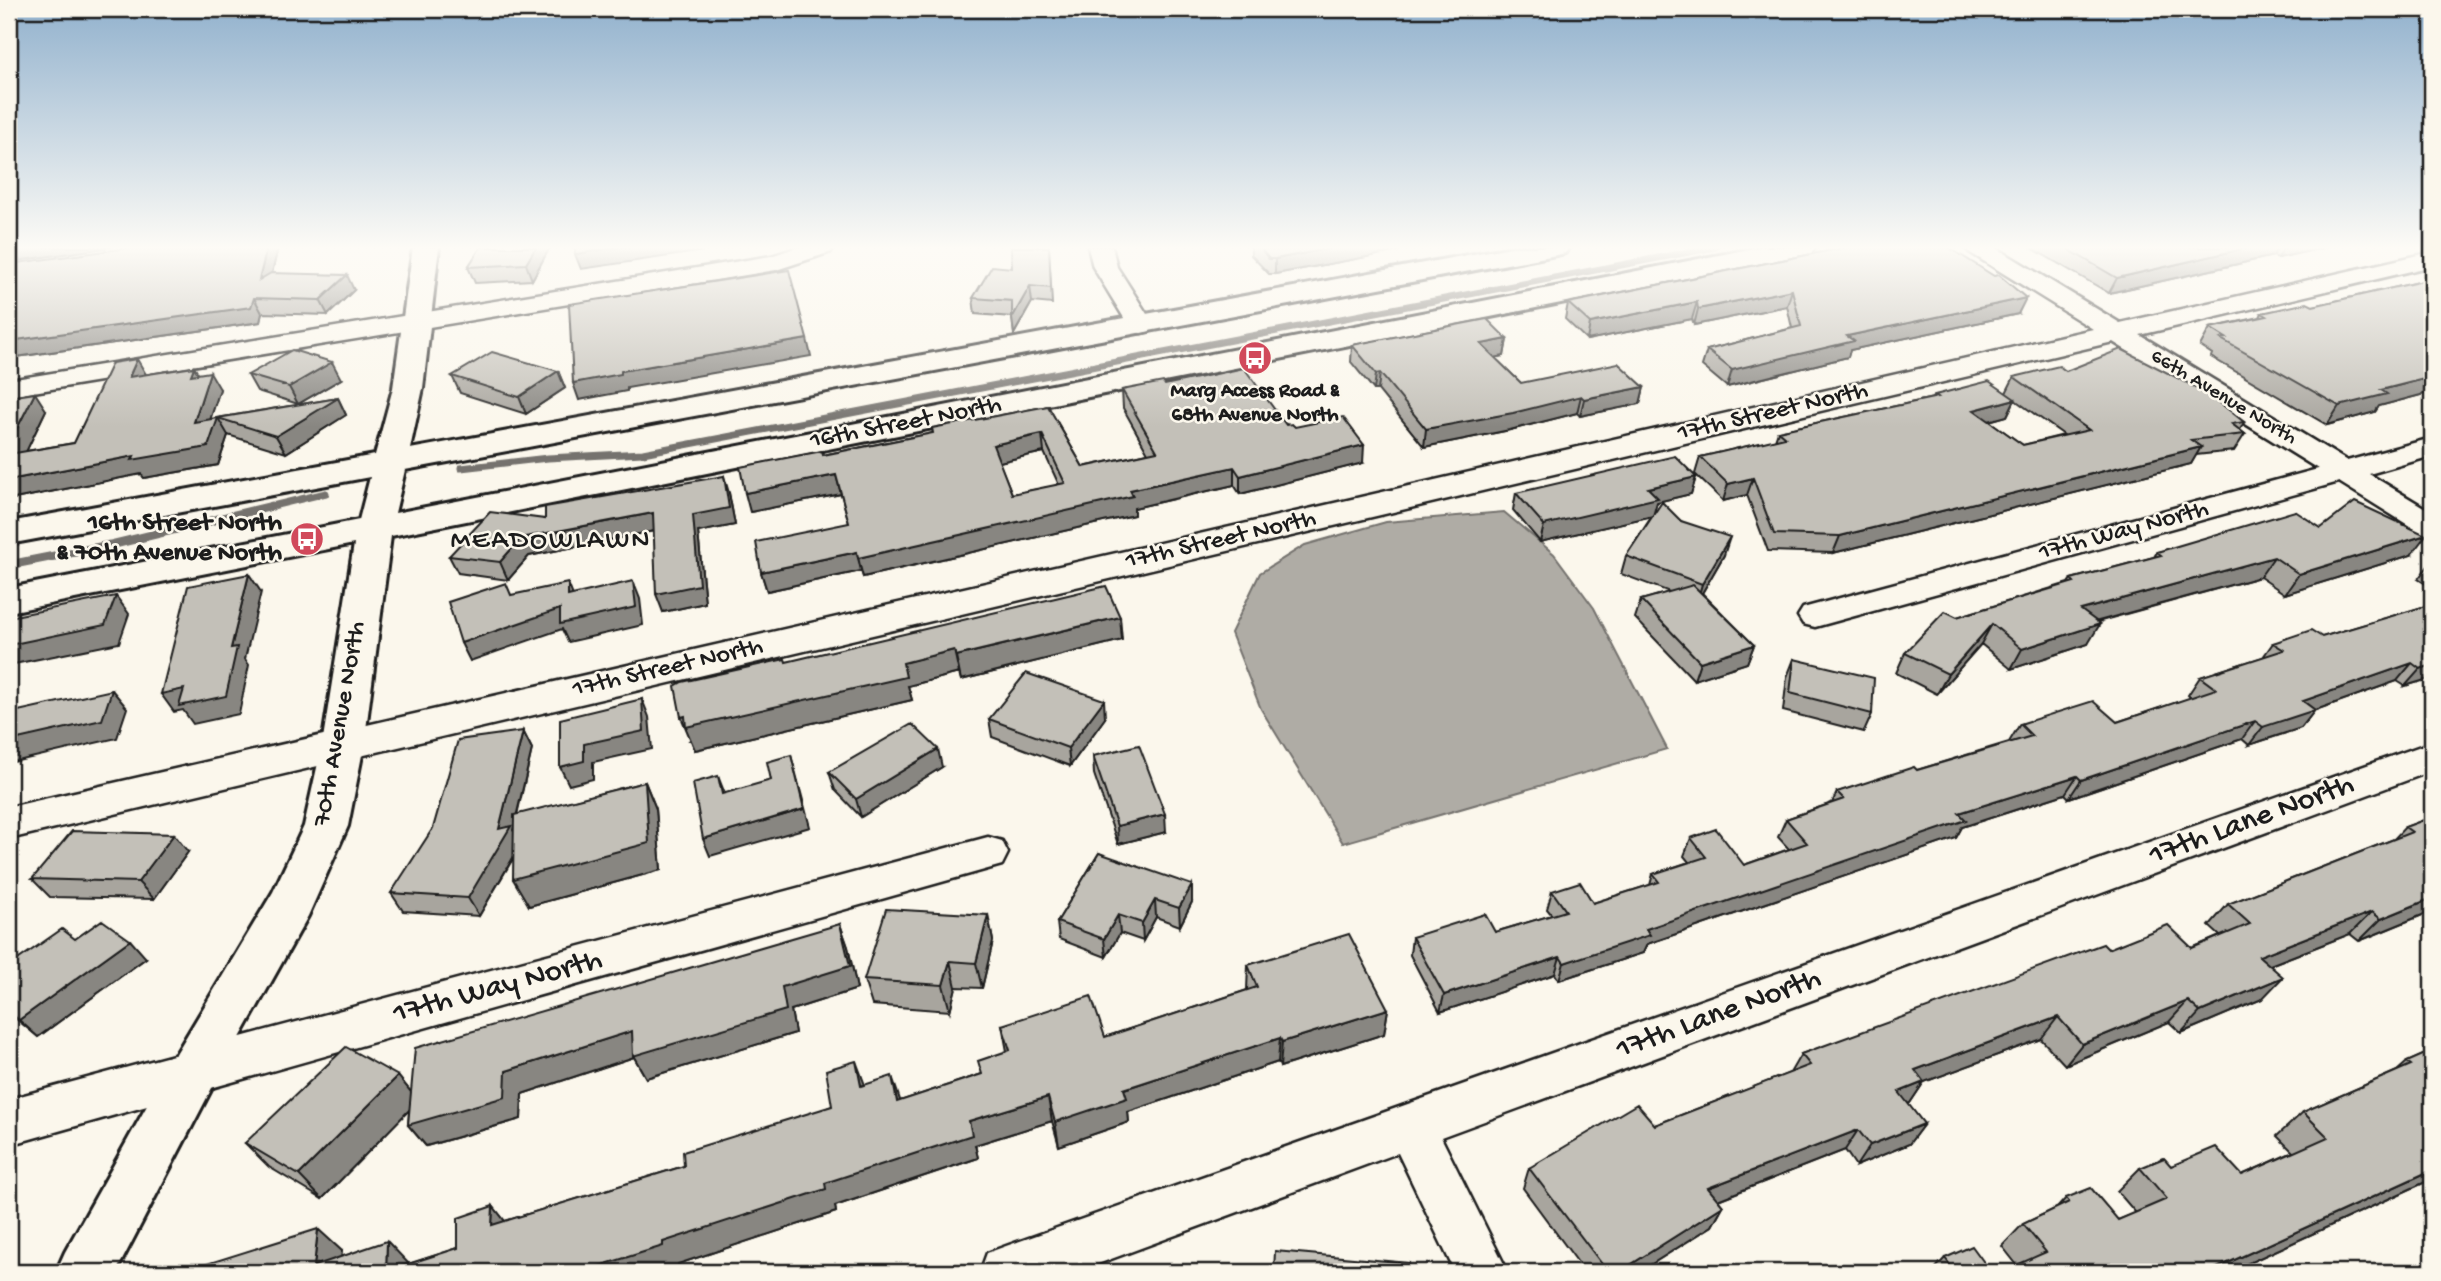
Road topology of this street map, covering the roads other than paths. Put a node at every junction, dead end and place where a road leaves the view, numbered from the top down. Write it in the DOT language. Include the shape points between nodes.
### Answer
graph roads {
  1 [pos="419,307"];
  2 [pos="510,307"];
  3 [pos="1130,307"];
  4 [pos="1238,307"];
  5 [pos="1499,307"];
  6 [pos="2074,307"];
  7 [pos="2228,307"];
  8 [pos="417,322"];
  9 [pos="1141,325"];
  10 [pos="2116,333"];
  11 [pos="9,388"];
  12 [pos="2432,447"];
  13 [pos="389,462"];
  14 [pos="2344,472"];
  15 [pos="2432,526"];
  16 [pos="374,529"];
  17 [pos="9,533"];
  18 [pos="9,600"];
  19 [pos="1815,616"];
  20 [pos="343,745"];
  21 [pos="2432,756"];
  22 [pos="9,822"];
  23 [pos="988,853"];
  24 [pos="195,1069"];
  25 [pos="9,1122"];
  26 [pos="1410,1127"];
  27 [pos="85,1272"];
  28 [pos="1006,1272"];
  29 [pos="1482,1272"];
  1 -- 8 [label="street, 70th Avenue North"];
  2 -- 8 [label="street"];
  3 -- 9 [label="street"];
  4 -- 9 [label="street, 16th Street North"];
  5 -- 16 [label="street, 16th Street North"];
  6 -- 10 [label="street, 66th Avenue North"];
  7 -- 10 [label="street, 17th Street North"];
  8 -- 11 [label="street"];
  8 -- 13 [label="street, 70th Avenue North" via="408,388"];
  9 -- 13 [label="street, 16th Street North"];
  10 -- 14 [label="street, 66th Avenue North"];
  10 -- 20 [label="street, 17th Street North"];
  12 -- 14 [label="street, 17th Way North"];
  13 -- 16 [label="street, 70th Avenue North"];
  13 -- 17 [label="street, 16th Street North"];
  14 -- 15 [label="street, 66th Avenue North"];
  14 -- 19 [label="street, 17th Way North"];
  16 -- 18 [label="street, 16th Street North"];
  16 -- 20 [label="street, 70th Avenue North"];
  20 -- 22 [label="street, 17th Street North"];
  20 -- 24 [label="street, 70th Avenue North" via="326,826 298,889"];
  21 -- 26 [label="street, 17th Lane North"];
  23 -- 24 [label="street, 17th Way North"];
  24 -- 25 [label="street, 17th Way North"];
  24 -- 27 [label="street, 70th Avenue North"];
  26 -- 28 [label="street, 17th Lane North"];
  26 -- 29 [label="street"];
}
